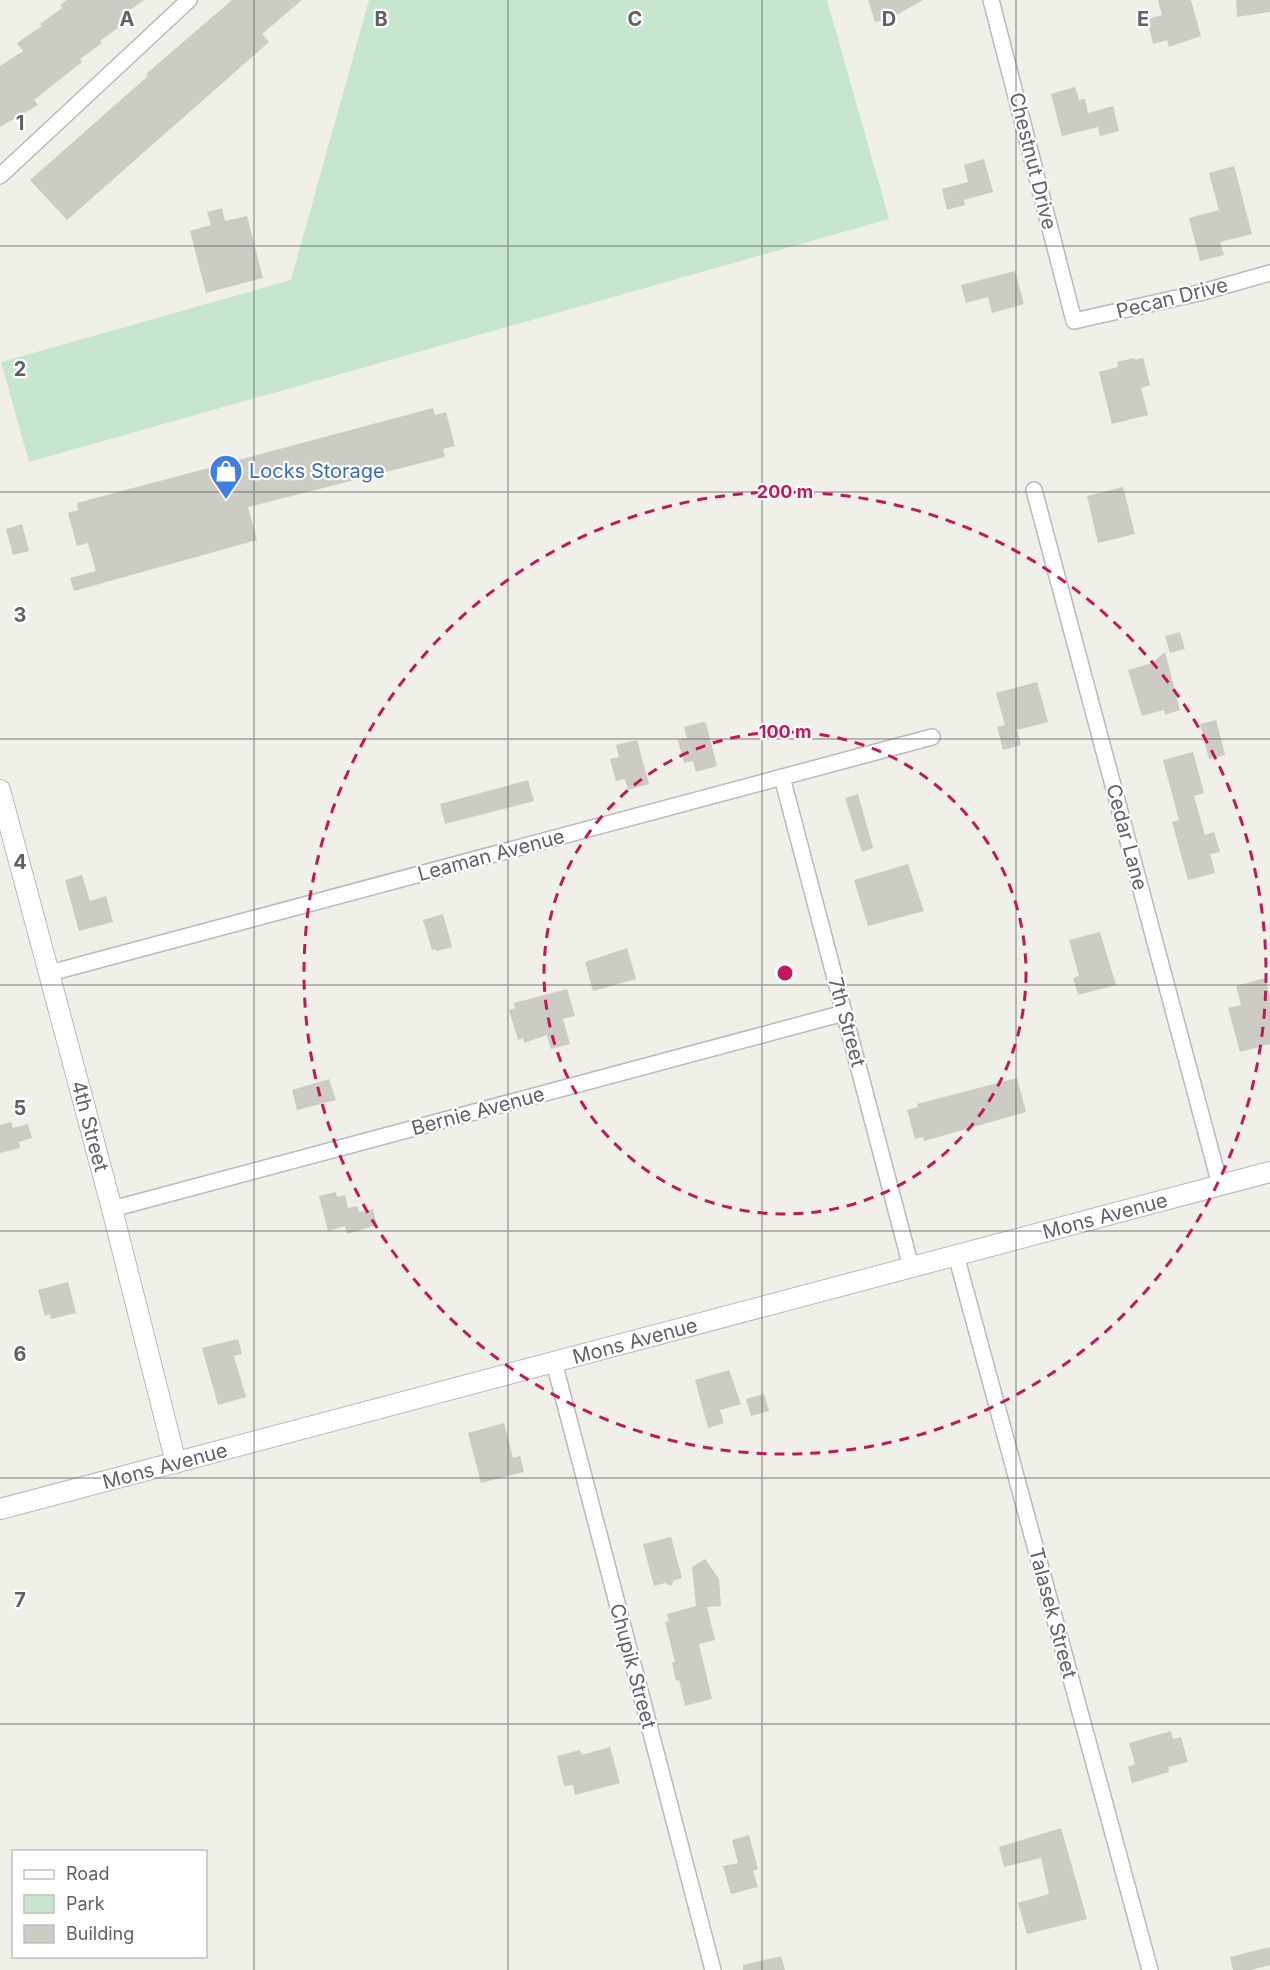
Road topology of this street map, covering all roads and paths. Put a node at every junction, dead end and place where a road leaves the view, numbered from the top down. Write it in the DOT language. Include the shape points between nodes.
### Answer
graph roads {
  1 [pos="189,0"];
  2 [pos="991,0"];
  3 [pos="0,176"];
  4 [pos="1270,273"];
  5 [pos="1074,321"];
  6 [pos="1034,490"];
  7 [pos="932,736"];
  8 [pos="783,777"];
  9 [pos="0,790"];
  10 [pos="50,973"];
  11 [pos="844,1013"];
  12 [pos="1270,1172"];
  13 [pos="1220,1185"];
  14 [pos="112,1209"];
  15 [pos="956,1256"];
  16 [pos="911,1268"];
  17 [pos="554,1362"];
  18 [pos="176,1463"];
  19 [pos="0,1509"];
  20 [pos="713,1970"];
  21 [pos="1149,1970"];
  1 -- 3 [label="street"];
  2 -- 5 [label="street, Chestnut Drive"];
  4 -- 5 [label="street, Pecan Drive"];
  6 -- 13 [label="street, Cedar Lane"];
  7 -- 8 [label="street, Leaman Avenue"];
  8 -- 10 [label="street, Leaman Avenue"];
  8 -- 11 [label="street, 7th Street"];
  9 -- 10 [label="street, 4th Street"];
  10 -- 14 [label="street, 4th Street"];
  11 -- 14 [label="street, Bernie Avenue"];
  11 -- 16 [label="street, 7th Street"];
  12 -- 13 [label="street, Mons Avenue"];
  13 -- 15 [label="street, Mons Avenue"];
  14 -- 18 [label="street, 4th Street"];
  15 -- 16 [label="street, Mons Avenue"];
  15 -- 21 [label="street, Talasek Street"];
  16 -- 17 [label="street, Mons Avenue"];
  17 -- 18 [label="street, Mons Avenue"];
  17 -- 20 [label="street, Chupik Street"];
  18 -- 19 [label="street, Mons Avenue"];
}
